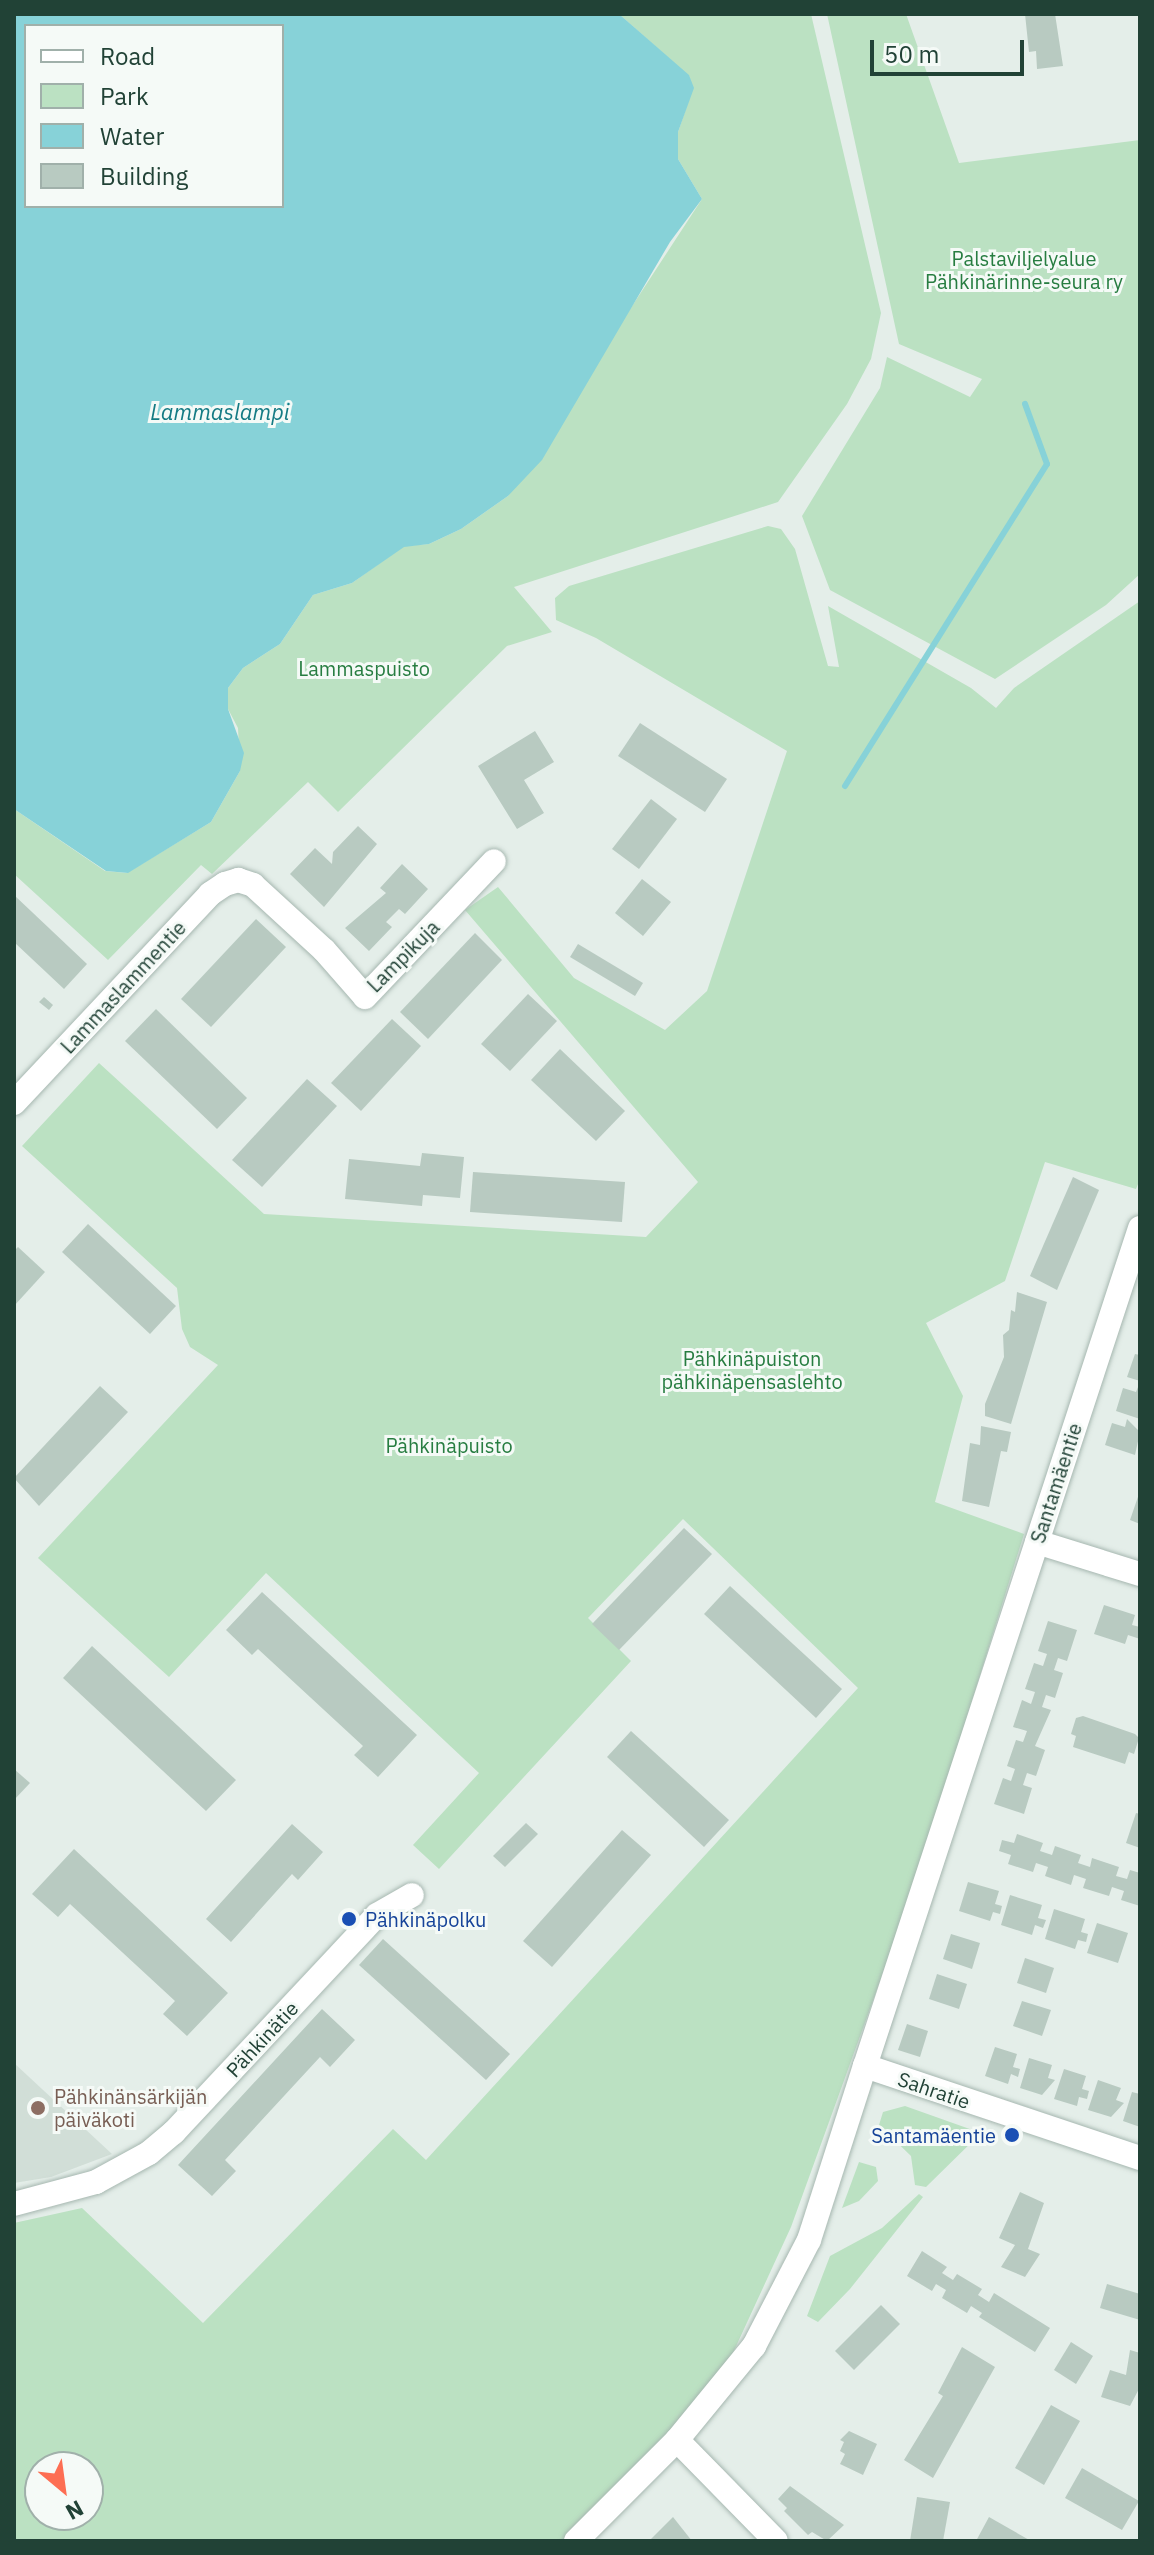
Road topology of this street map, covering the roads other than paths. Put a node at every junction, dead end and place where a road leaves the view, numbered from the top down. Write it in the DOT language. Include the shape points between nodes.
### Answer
graph roads {
  1 [pos="494,861"];
  2 [pos="238,880"];
  3 [pos="14,1103"];
  4 [pos="1140,1228"];
  5 [pos="1037,1542"];
  6 [pos="1140,1574"];
  7 [pos="412,1895"];
  8 [pos="865,2066"];
  9 [pos="1140,2158"];
  10 [pos="14,2204"];
  11 [pos="677,2440"];
  12 [pos="576,2541"];
  13 [pos="776,2541"];
  1 -- 2 [label="street, Lampikuja" via="365,997 274,903"];
  2 -- 3 [label="street, Lammaslammentie" via="210,894"];
  4 -- 5 [label="street, Santamäentie"];
  5 -- 6 [label="street"];
  5 -- 8 [label="street, Santamäentie"];
  7 -- 10 [label="street, Pähkinätie" via="377,1915 149,2153 96,2182"];
  8 -- 9 [label="street, Sahratie"];
  8 -- 11 [label="street, Santamäentie" via="790,2283 725,2387"];
  11 -- 12 [label="street, Santamäentie"];
  11 -- 13 [label="street"];
}
